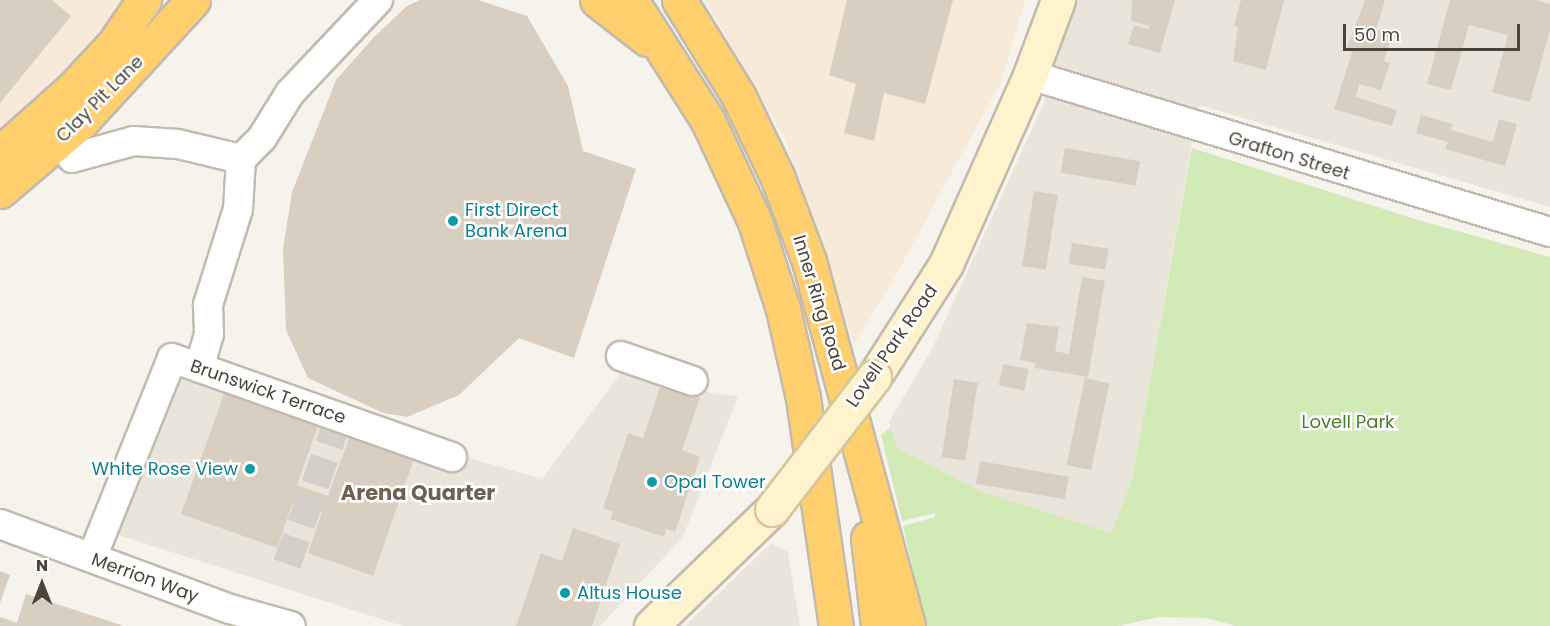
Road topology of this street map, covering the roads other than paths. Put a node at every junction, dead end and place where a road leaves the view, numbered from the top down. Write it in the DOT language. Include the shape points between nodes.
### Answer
graph roads {
  1 [pos="144,0"];
  2 [pos="194,0"];
  3 [pos="378,0"];
  4 [pos="597,0"];
  5 [pos="631,0"];
  6 [pos="1058,0"];
  7 [pos="686,8"];
  8 [pos="663,51"];
  9 [pos="1030,75"];
  10 [pos="0,153"];
  11 [pos="72,158"];
  12 [pos="241,159"];
  13 [pos="0,191"];
  14 [pos="1550,232"];
  15 [pos="621,356"];
  16 [pos="199,368"];
  17 [pos="693,381"];
  18 [pos="453,457"];
  19 [pos="867,474"];
  20 [pos="0,524"];
  21 [pos="97,545"];
  22 [pos="291,626"];
  23 [pos="651,626"];
  24 [pos="836,626"];
  25 [pos="878,626"];
  26 [pos="908,626"];
  1 -- 10 [label="highway, Clay Pit Lane" via="113,45 81,79"];
  2 -- 13 [label="highway, Clay Pit Lane" via="80,123"];
  3 -- 12 [label="street" via="290,93 262,138"];
  4 -- 8 [label="highway"];
  5 -- 8 [label="highway, Inner Ring Road"];
  6 -- 9 [label="street, Lovell Park Road"];
  7 -- 19 [label="highway, Inner Ring Road" via="738,95 777,176 809,261"];
  8 -- 24 [label="highway, Inner Ring Road" via="708,121 754,222 783,309 803,398"];
  9 -- 14 [label="street, Grafton Street"];
  9 -- 23 [label="street, Lovell Park Road, bridge" via="946,264 874,377 772,509"];
  11 -- 12 [label="street" via="134,141 178,144"];
  12 -- 16 [label="street" via="238,209 208,305 209,334"];
  15 -- 17 [label="street"];
  16 -- 18 [label="street, Brunswick Terrace"];
  16 -- 21 [label="street, Brunswick Terrace" via="171,358"];
  19 -- 25 [label="highway" via="868,551"];
  19 -- 26 [label="highway, Inner Ring Road"];
  20 -- 22 [label="street, Merrion Way" via="230,609"];
}
